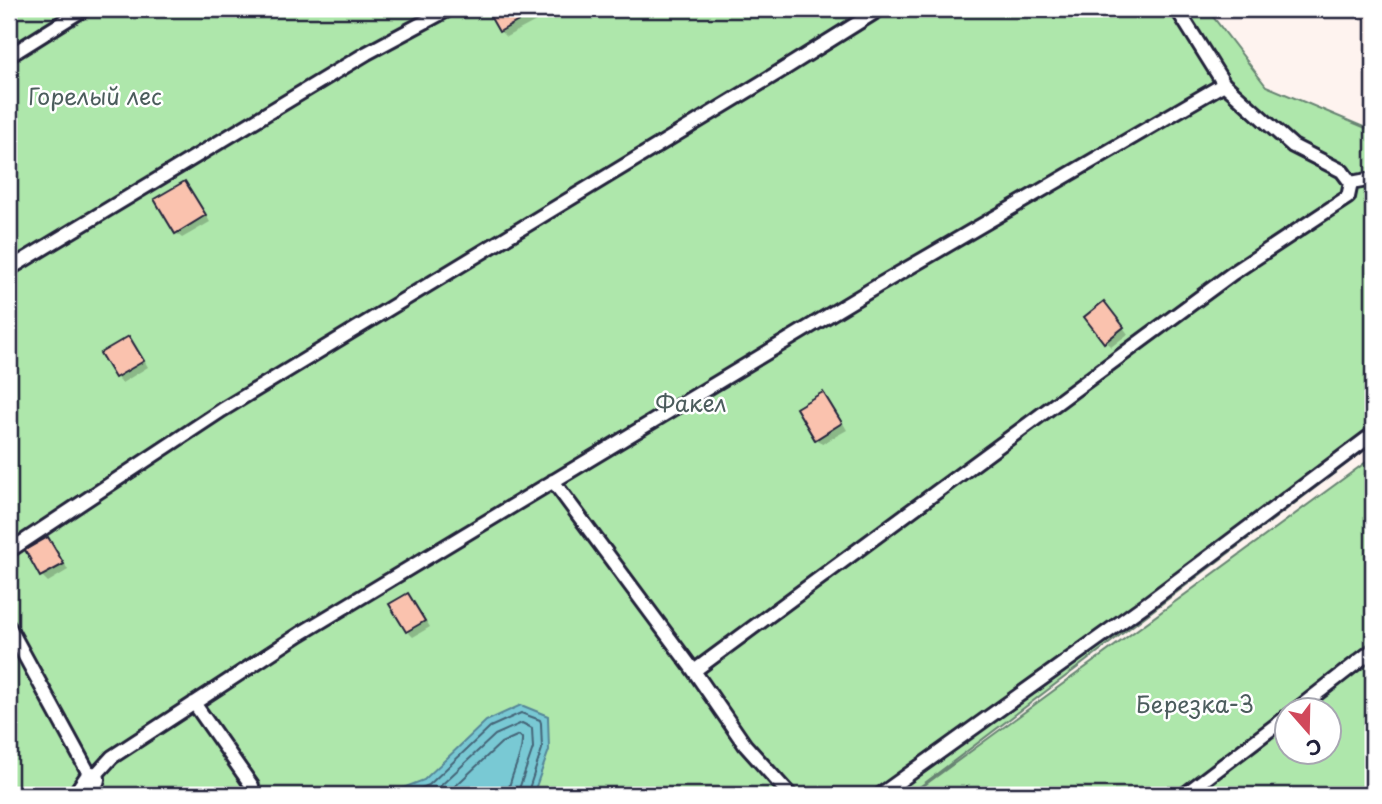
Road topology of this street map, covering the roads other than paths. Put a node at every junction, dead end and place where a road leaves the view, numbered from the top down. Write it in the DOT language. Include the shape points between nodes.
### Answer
graph roads {
  1 [pos="84,9"];
  2 [pos="449,9"];
  3 [pos="880,9"];
  4 [pos="1177,9"];
  5 [pos="9,56"];
  6 [pos="1224,84"];
  7 [pos="1373,179"];
  8 [pos="1351,183"];
  9 [pos="9,269"];
  10 [pos="1373,434"];
  11 [pos="553,481"];
  12 [pos="9,551"];
  13 [pos="9,627"];
  14 [pos="1373,650"];
  15 [pos="694,671"];
  16 [pos="1313,696"];
  17 [pos="194,703"];
  18 [pos="1274,726"];
  19 [pos="87,787"];
  20 [pos="254,795"];
  21 [pos="790,795"];
  22 [pos="880,795"];
  23 [pos="1184,795"];
  1 -- 5 [label="lane"];
  2 -- 9 [label="lane" via="367,53"];
  3 -- 12 [label="lane" via="222,410"];
  4 -- 6 [label="lane"];
  6 -- 8 [label="lane" via="1293,146 1342,171"];
  6 -- 11 [label="lane"];
  7 -- 8 [label="lane"];
  8 -- 15 [label="lane" via="1348,197 1233,273"];
  10 -- 22 [label="lane"];
  11 -- 15 [label="lane"];
  11 -- 17 [label="lane"];
  13 -- 19 [label="lane"];
  14 -- 16 [label="lane"];
  15 -- 21 [label="lane" via="746,745"];
  17 -- 19 [label="lane" via="112,757"];
  17 -- 20 [label="lane"];
  18 -- 23 [label="lane"];
}
